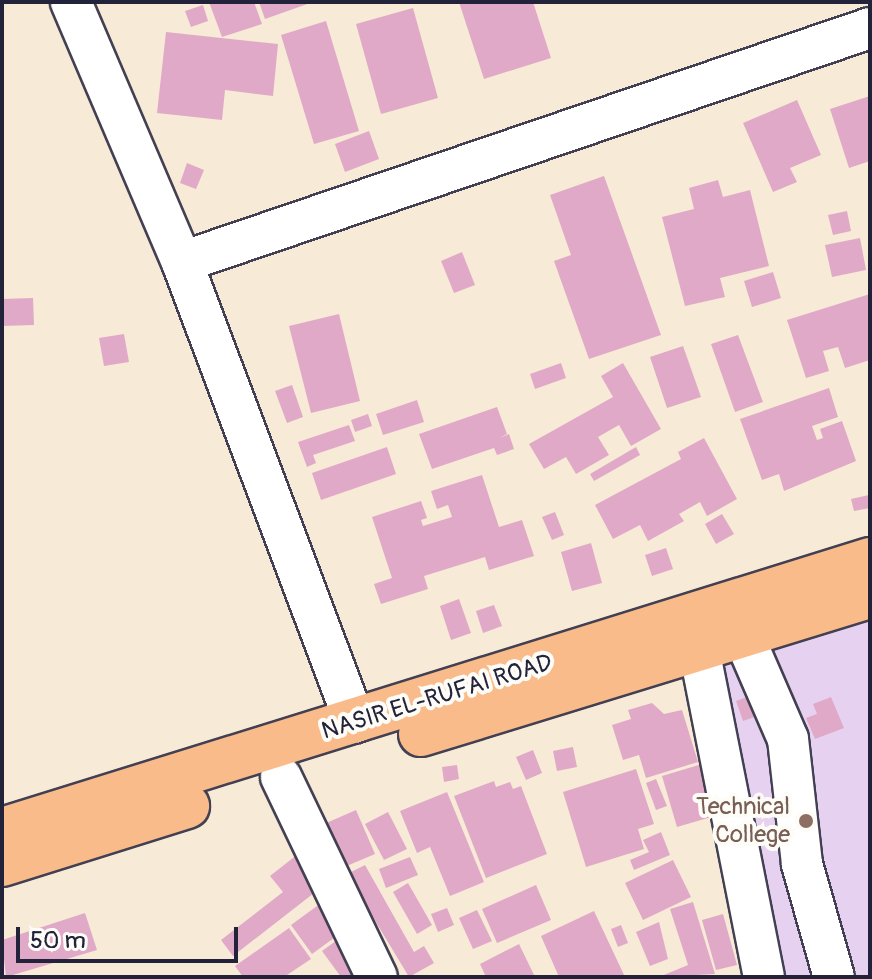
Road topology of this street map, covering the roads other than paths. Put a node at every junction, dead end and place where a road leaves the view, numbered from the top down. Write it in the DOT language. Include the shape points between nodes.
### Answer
graph roads {
  1 [pos="71,2"];
  2 [pos="870,28"];
  3 [pos="182,262"];
  4 [pos="870,560"];
  5 [pos="870,596"];
  6 [pos="743,635"];
  7 [pos="699,649"];
  8 [pos="355,723"];
  9 [pos="281,777"];
  10 [pos="2,830"];
  11 [pos="2,864"];
  12 [pos="377,977"];
  13 [pos="764,977"];
  14 [pos="834,977"];
  1 -- 3 [label="street"];
  2 -- 3 [label="street"];
  3 -- 8 [label="street"];
  4 -- 8 [label="main road, NASIR EL-RUFAI ROAD"];
  5 -- 6 [label="main road, NASIR EL-RUFAI ROAD"];
  6 -- 7 [label="main road, NASIR EL-RUFAI ROAD"];
  6 -- 14 [label="street" via="788,739 802,864"];
  7 -- 9 [label="main road, NASIR EL-RUFAI ROAD"];
  7 -- 13 [label="street"];
  8 -- 10 [label="main road, NASIR EL-RUFAI ROAD"];
  9 -- 11 [label="main road, NASIR EL-RUFAI ROAD"];
  9 -- 12 [label="street"];
}
